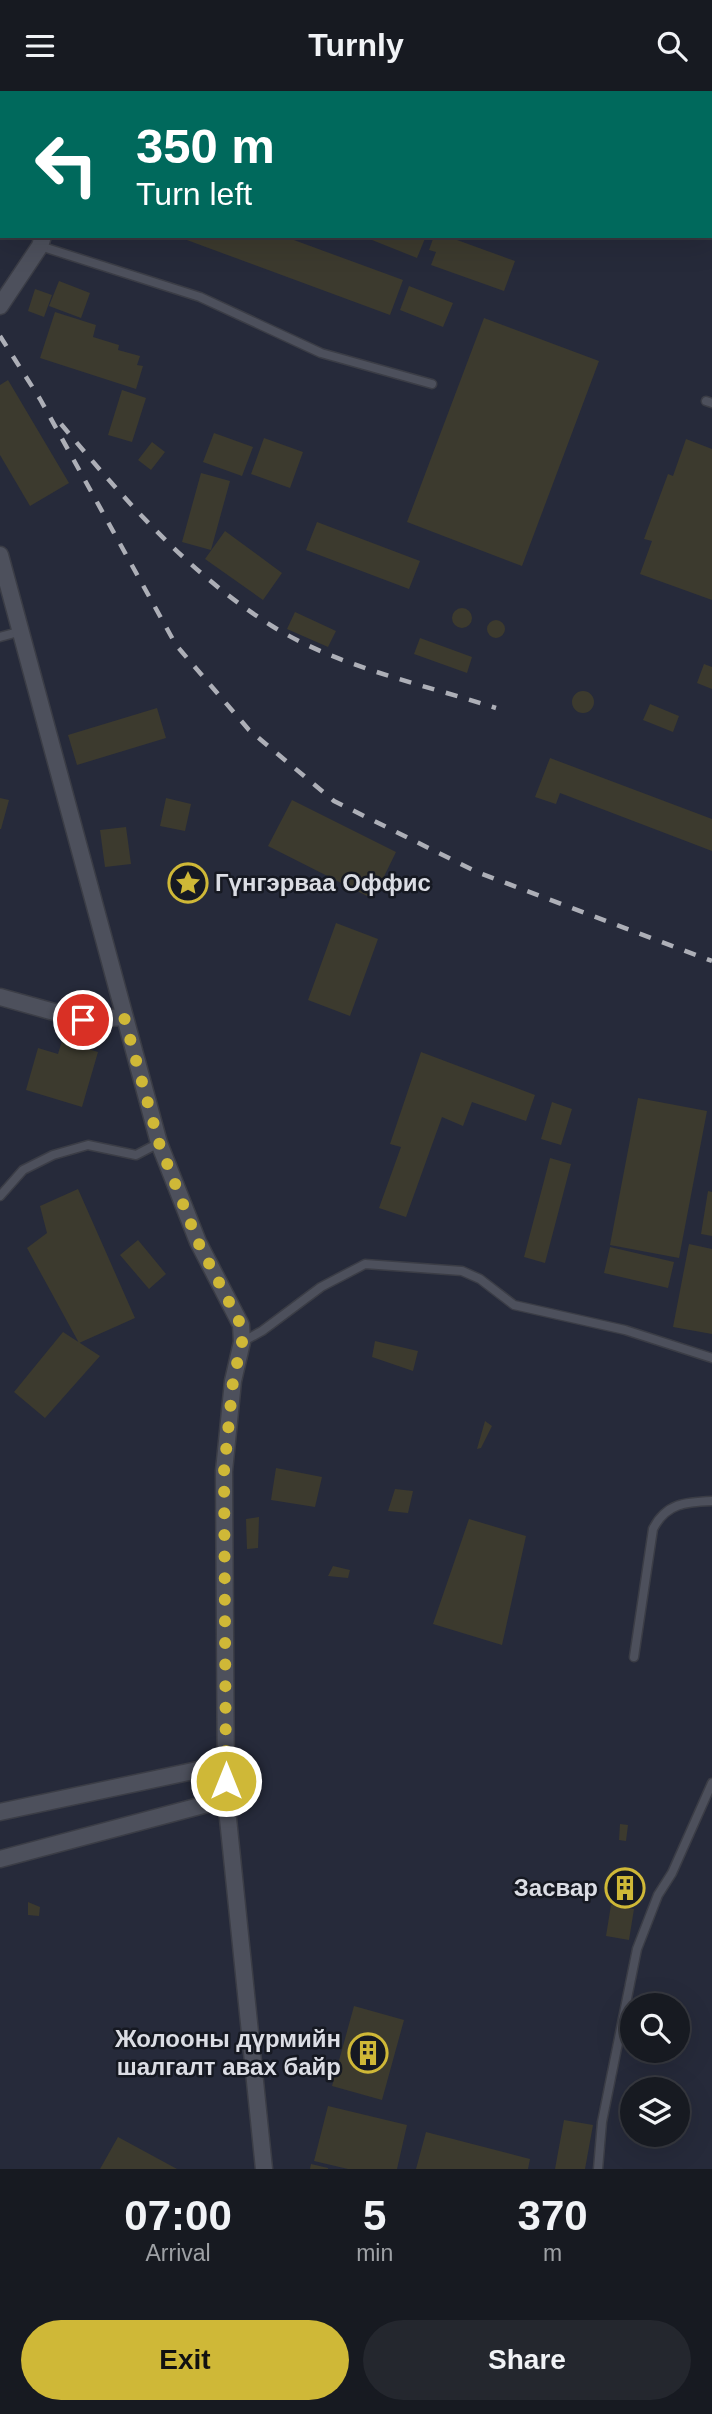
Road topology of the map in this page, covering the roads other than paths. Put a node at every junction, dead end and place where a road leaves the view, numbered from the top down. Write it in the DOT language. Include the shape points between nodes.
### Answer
graph roads {
  1 [pos="41,241"];
  2 [pos="0,306"];
  3 [pos="432,384"];
  4 [pos="0,555"];
  5 [pos="22,631"];
  6 [pos="0,637"];
  7 [pos="0,997"];
  8 [pos="124,1017"];
  9 [pos="159,1143"];
  10 [pos="0,1196"];
  11 [pos="242,1342"];
  12 [pos="712,1359"];
  13 [pos="712,1501"];
  14 [pos="634,1657"];
  15 [pos="226,1764"];
  16 [pos="712,1783"];
  17 [pos="226,1799"];
  18 [pos="0,1812"];
  19 [pos="0,1859"];
  20 [pos="264,2169"];
  21 [pos="598,2169"];
  1 -- 2 [label="street"];
  1 -- 3 [label="lane" via="200,297 321,353"];
  4 -- 5 [label="street"];
  5 -- 6 [label="lane"];
  5 -- 8 [label="street"];
  7 -- 8 [label="street" via="83,1020"];
  8 -- 9 [label="street"];
  9 -- 10 [label="lane" via="136,1154 88,1145 53,1155 23,1170"];
  9 -- 11 [label="street" via="198,1242 241,1325"];
  11 -- 12 [label="lane" via="321,1287 365,1264 462,1271 514,1305 625,1330"];
  11 -- 15 [label="street" via="233,1381 224,1471"];
  13 -- 14 [label="lane" via="683,1502 659,1517 653,1529"];
  15 -- 17 [label="street"];
  15 -- 18 [label="street"];
  16 -- 21 [label="lane" via="637,1949 602,2122"];
  17 -- 19 [label="street"];
  17 -- 20 [label="street"];
}
